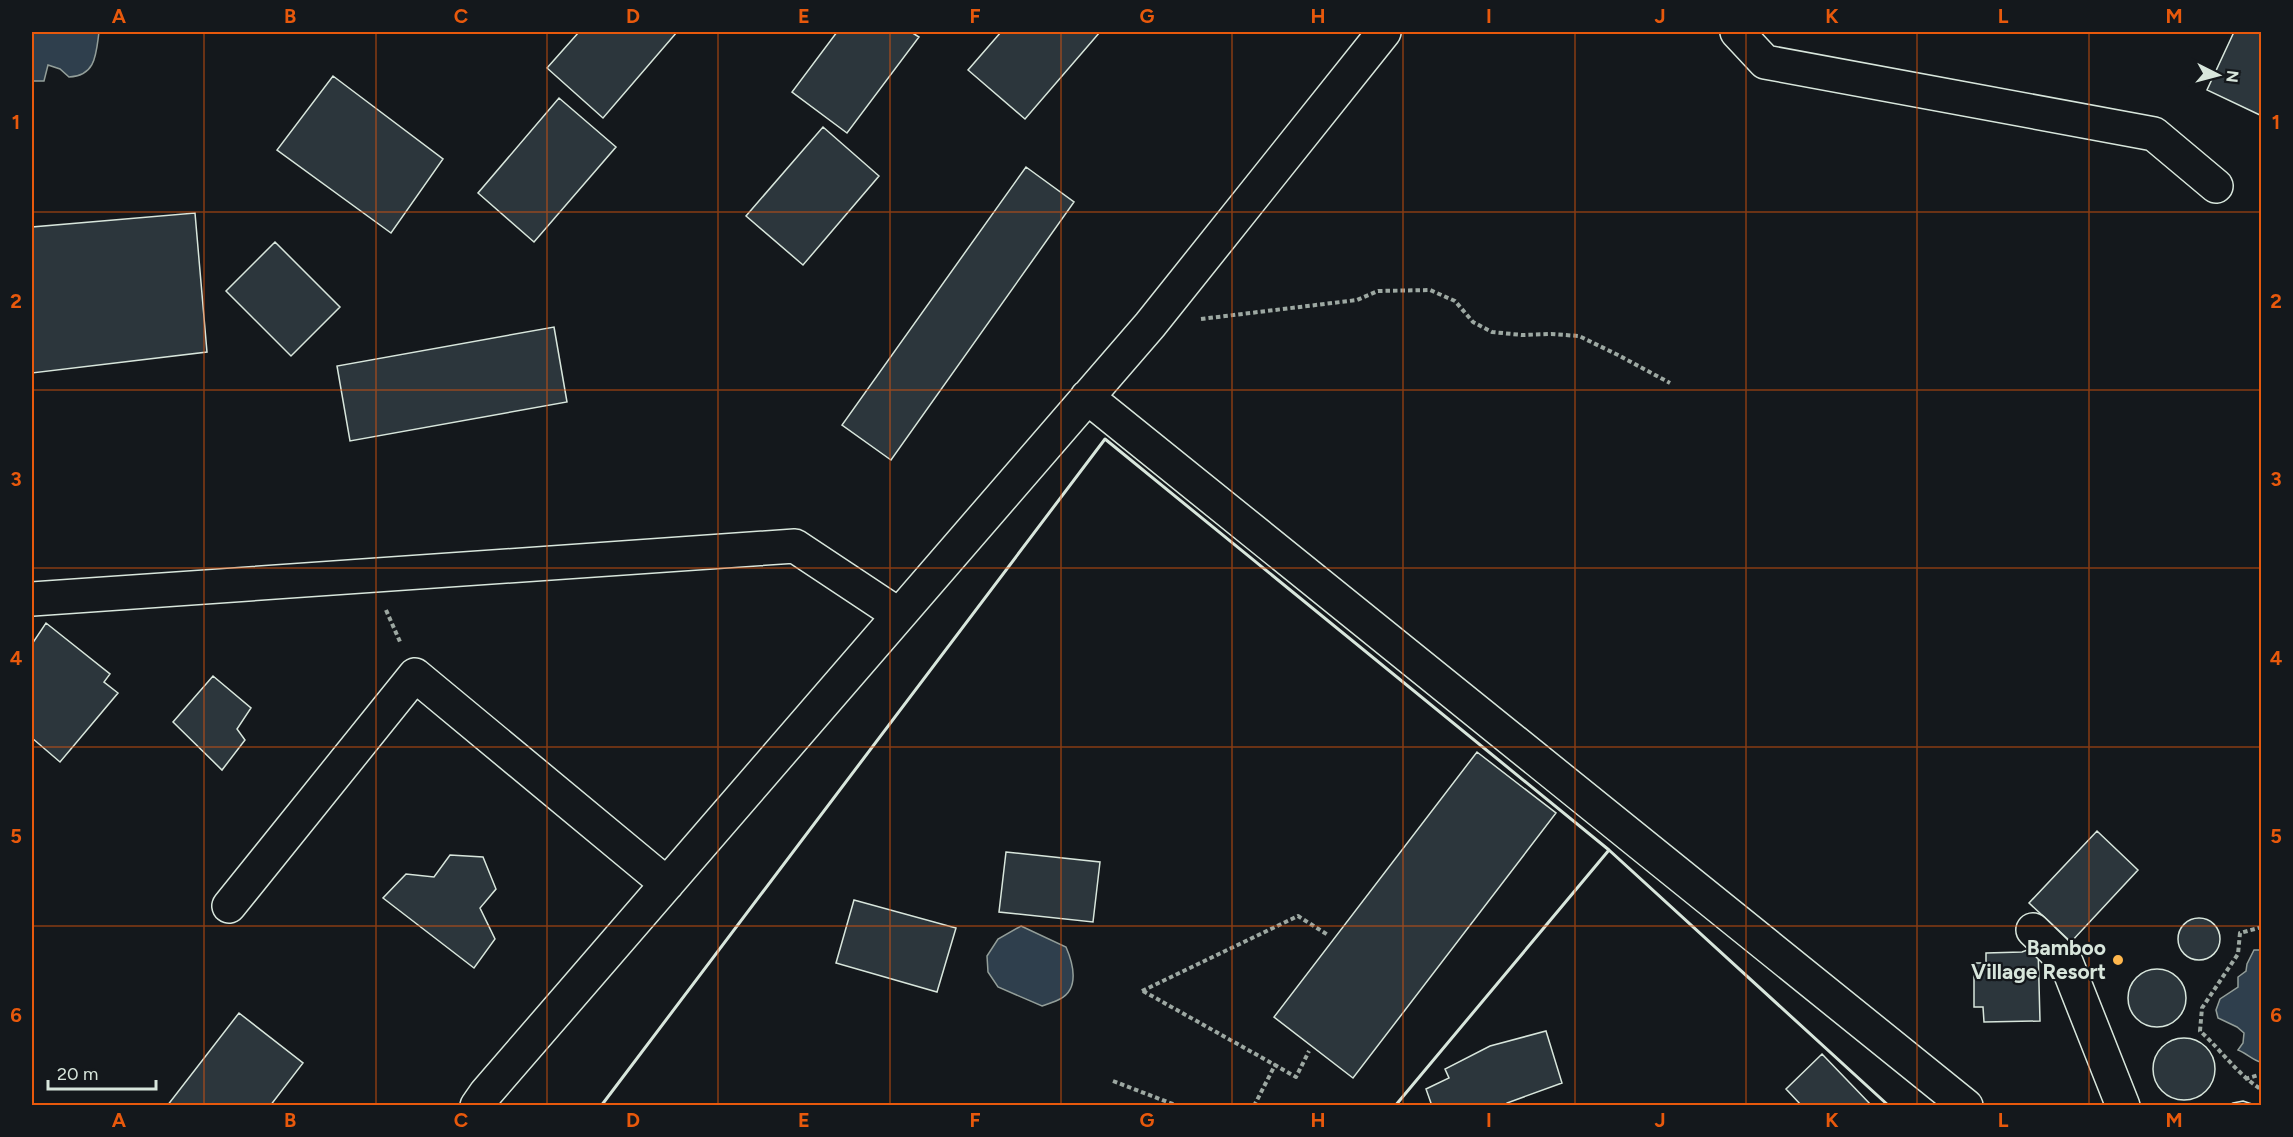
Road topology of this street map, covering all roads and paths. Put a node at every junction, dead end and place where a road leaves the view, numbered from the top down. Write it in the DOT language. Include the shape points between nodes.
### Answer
graph roads {
  1 [pos="1384,32"];
  2 [pos="1737,32"];
  3 [pos="2216,186"];
  4 [pos="1150,325"];
  5 [pos="1670,383"];
  6 [pos="1088,397"];
  7 [pos="370,575"];
  8 [pos="32,599"];
  9 [pos="899,615"];
  10 [pos="415,675"];
  11 [pos="667,884"];
  12 [pos="229,906"];
  13 [pos="2262,927"];
  14 [pos="2034,930"];
  15 [pos="1328,935"];
  16 [pos="1309,1051"];
  17 [pos="1275,1065"];
  18 [pos="2262,1074"];
  19 [pos="2244,1079"];
  20 [pos="1113,1081"];
  21 [pos="2262,1090"];
  22 [pos="477,1106"];
  23 [pos="1178,1106"];
  24 [pos="1254,1106"];
  25 [pos="1966,1106"];
  26 [pos="2123,1106"];
  1 -- 4 [label="street"];
  2 -- 3 [label="street" via="1765,62 2154,134"];
  4 -- 5 [label="path" via="1357,300 1378,291 1430,290 1455,301 1473,322 1492,332 1579,336"];
  4 -- 6 [label="street"];
  6 -- 9 [label="street"];
  6 -- 25 [label="street"];
  7 -- 8 [label="street"];
  7 -- 9 [label="street" via="795,546"];
  7 -- 10 [label="path"];
  9 -- 11 [label="street"];
  10 -- 11 [label="street"];
  10 -- 12 [label="street"];
  11 -- 22 [label="street"];
  13 -- 19 [label="path" via="2240,933 2238,954 2202,1008 2200,1031"];
  14 -- 26 [label="street" via="2066,962"];
  15 -- 17 [label="path" via="1298,916 1142,991"];
  16 -- 17 [label="path" via="1296,1077"];
  17 -- 24 [label="path"];
  18 -- 19 [label="path"];
  19 -- 21 [label="path"];
  20 -- 23 [label="path"];
}
